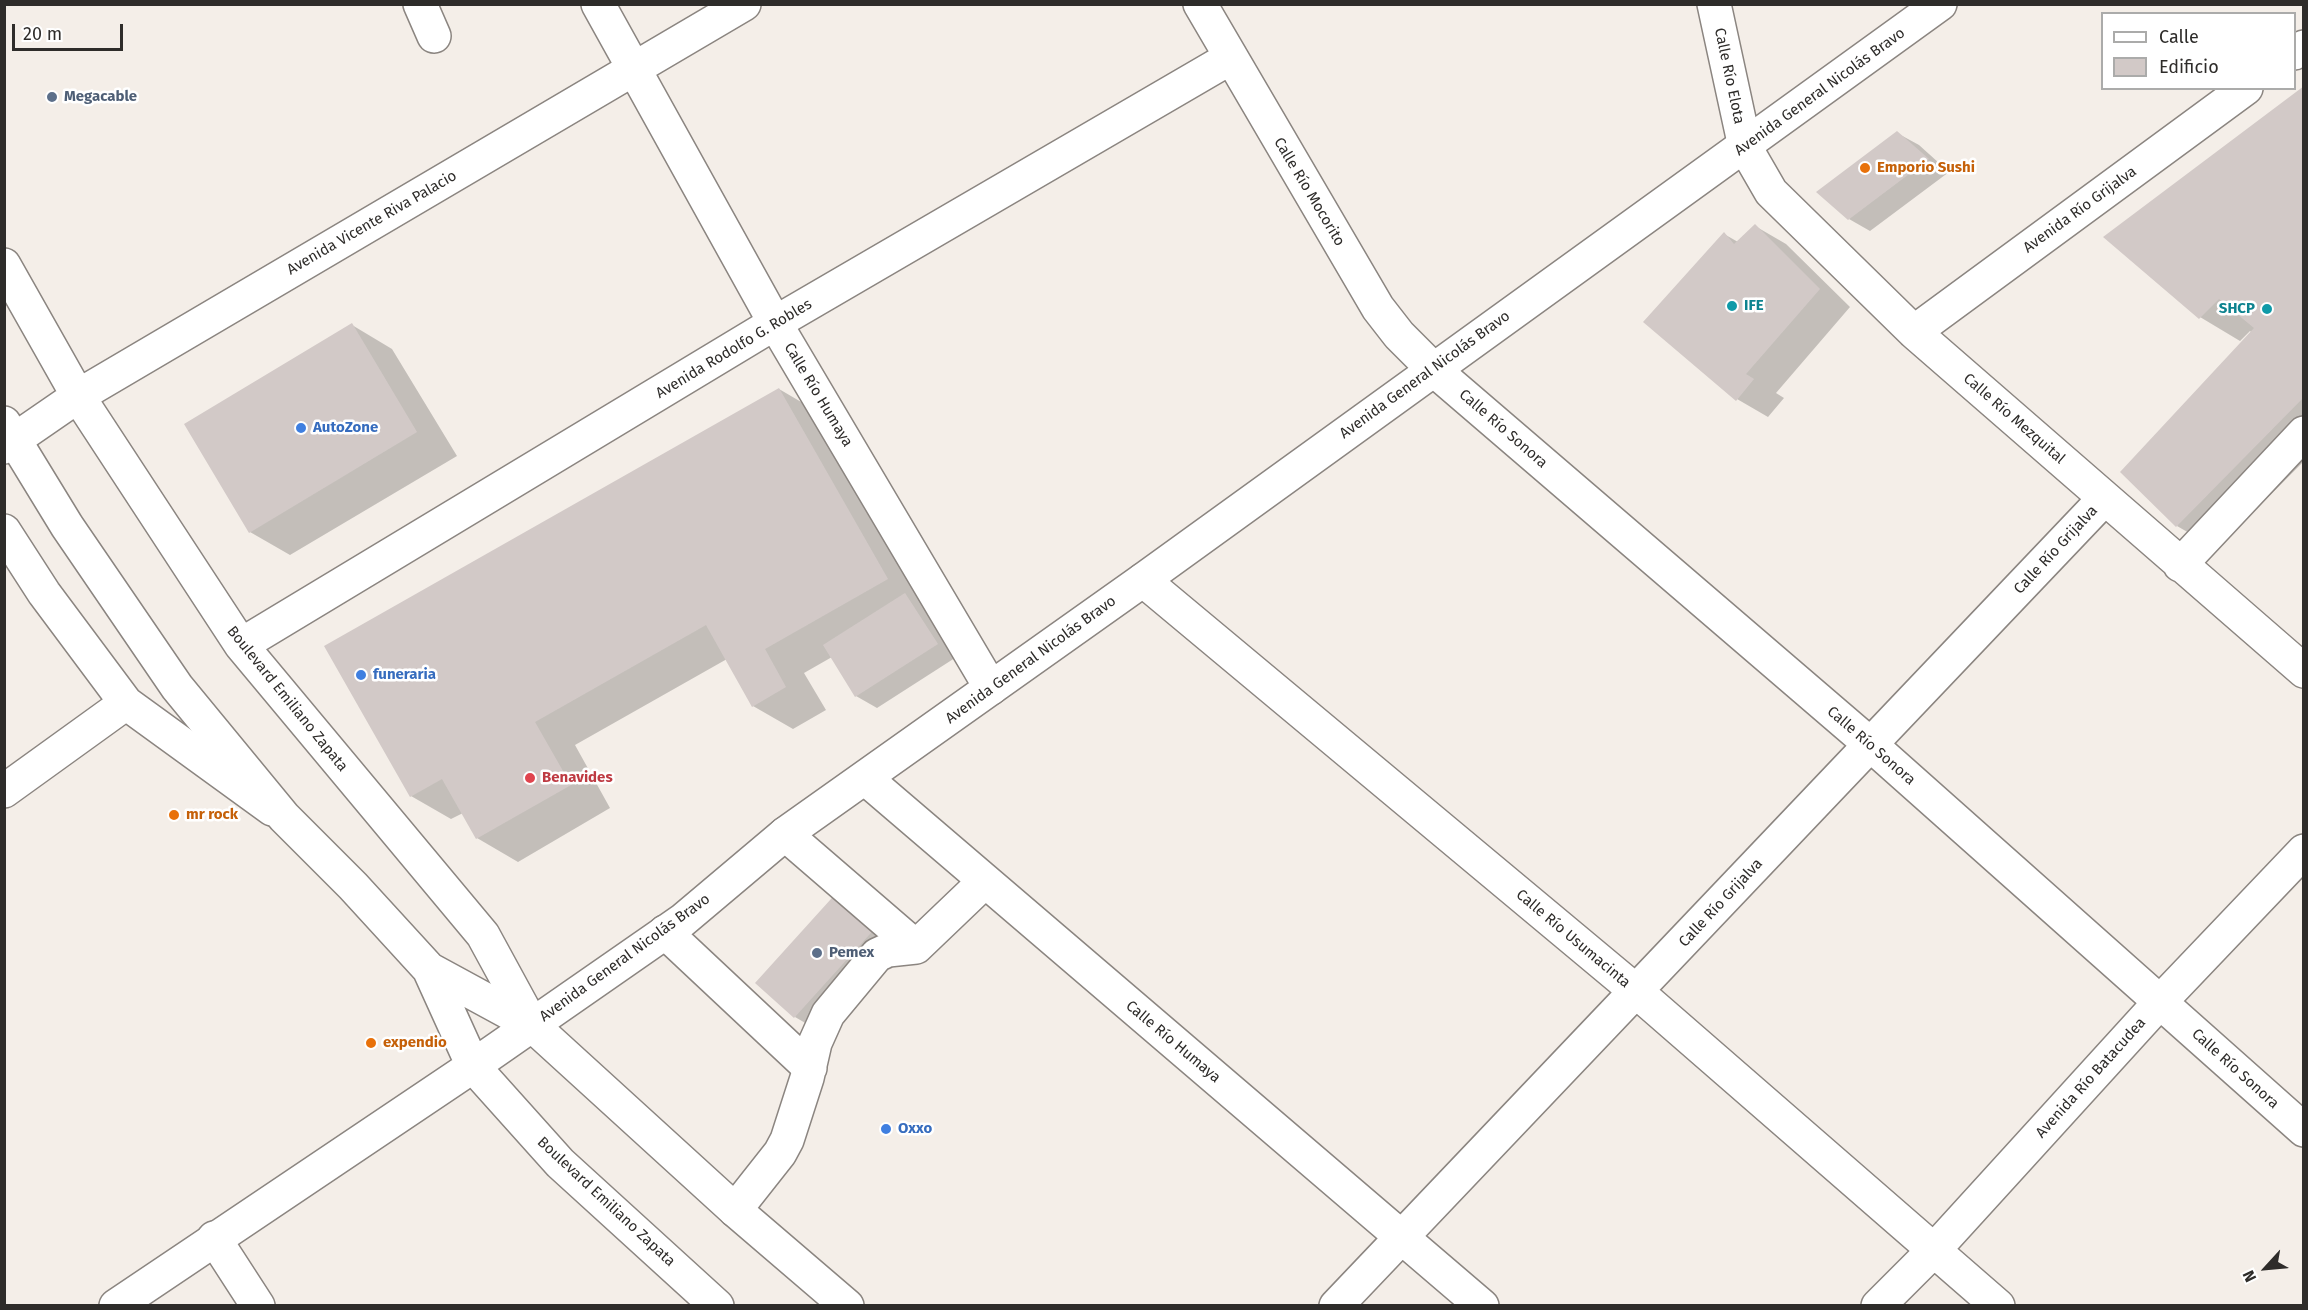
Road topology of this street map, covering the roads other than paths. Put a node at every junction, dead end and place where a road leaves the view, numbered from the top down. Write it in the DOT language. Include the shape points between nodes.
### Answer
graph roads {
  1 [pos="420,4"];
  2 [pos="598,4"];
  3 [pos="744,4"];
  4 [pos="1200,4"];
  5 [pos="1714,4"];
  6 [pos="1940,4"];
  7 [pos="434,36"];
  8 [pos="1230,58"];
  9 [pos="634,69"];
  10 [pos="2244,90"];
  11 [pos="1745,147"];
  12 [pos="4,266"];
  13 [pos="775,323"];
  14 [pos="1914,332"];
  15 [pos="1433,369"];
  16 [pos="78,396"];
  17 [pos="2304,433"];
  18 [pos="8,437"];
  19 [pos="2104,499"];
  20 [pos="4,531"];
  21 [pos="2180,565"];
  22 [pos="1143,580"];
  23 [pos="241,645"];
  24 [pos="2304,671"];
  25 [pos="991,688"];
  26 [pos="126,703"];
  27 [pos="1871,745"];
  28 [pos="865,778"];
  29 [pos="4,791"];
  30 [pos="284,817"];
  31 [pos="785,834"];
  32 [pos="2304,851"];
  33 [pos="984,882"];
  34 [pos="674,926"];
  35 [pos="916,947"];
  36 [pos="429,969"];
  37 [pos="1637,992"];
  38 [pos="2160,1002"];
  39 [pos="532,1025"];
  40 [pos="813,1056"];
  41 [pos="472,1066"];
  42 [pos="2304,1130"];
  43 [pos="735,1210"];
  44 [pos="1402,1237"];
  45 [pos="214,1238"];
  46 [pos="1935,1249"];
  47 [pos="116,1305"];
  48 [pos="258,1305"];
  49 [pos="717,1305"];
  50 [pos="847,1305"];
  51 [pos="1336,1305"];
  52 [pos="1482,1305"];
  53 [pos="1878,1305"];
  54 [pos="1998,1305"];
  1 -- 7 [label="street"];
  2 -- 9 [label="street, Calle Río Humaya"];
  3 -- 9 [label="street, Avenida Vicente Riva Palacio"];
  4 -- 8 [label="street, Calle Río Mocorito"];
  5 -- 11 [label="street, Calle Río Elota"];
  6 -- 11 [label="street, Avenida General Nicolás Bravo"];
  8 -- 13 [label="street, Avenida Rodolfo G. Robles"];
  8 -- 15 [label="street, Calle Río Mocorito" via="1378,308"];
  9 -- 13 [label="street, Calle Río Humaya"];
  9 -- 16 [label="street, Avenida Vicente Riva Palacio"];
  10 -- 14 [label="street, Avenida Río Grijalva"];
  11 -- 14 [label="street, Calle Río Mezquital" via="1771,192"];
  11 -- 15 [label="street, Avenida General Nicolás Bravo"];
  12 -- 16 [label="street, Boulevard Emiliano Zapata"];
  13 -- 23 [label="street, Avenida Rodolfo G. Robles"];
  13 -- 25 [label="street, Calle Río Humaya"];
  14 -- 19 [label="street, Calle Río Mezquital"];
  15 -- 22 [label="street, Avenida General Nicolás Bravo"];
  15 -- 27 [label="street, Calle Río Sonora"];
  16 -- 18 [label="street, Avenida Vicente Riva Palacio"];
  16 -- 23 [label="street, Boulevard Emiliano Zapata"];
  17 -- 21 [label="street"];
  18 -- 30 [label="street, Boulevard Emiliano Zapata" via="137,632"];
  19 -- 21 [label="street, Calle Río Mezquital"];
  19 -- 27 [label="street, Calle Río Grijalva"];
  20 -- 26 [label="street, Boulevard Emiliano Zapata" via="84,650"];
  21 -- 24 [label="street, Calle Río Mezquital"];
  22 -- 25 [label="street, Avenida General Nicolás Bravo"];
  22 -- 37 [label="street, Calle Río Usumacinta"];
  23 -- 39 [label="street, Boulevard Emiliano Zapata" via="483,934"];
  25 -- 28 [label="street, Avenida General Nicolás Bravo"];
  26 -- 29 [label="street"];
  26 -- 30 [label="street, Boulevard Emiliano Zapata"];
  27 -- 37 [label="street, Calle Río Grijalva"];
  27 -- 38 [label="street, Calle Río Sonora"];
  28 -- 31 [label="street, Avenida General Nicolás Bravo"];
  28 -- 33 [label="street, Calle Río Humaya"];
  30 -- 36 [label="street, Boulevard Emiliano Zapata"];
  31 -- 34 [label="street, Avenida General Nicolás Bravo"];
  31 -- 35 [label="street"];
  32 -- 38 [label="street, Avenida Río Batacudea"];
  33 -- 35 [label="street"];
  33 -- 44 [label="street, Calle Río Humaya"];
  34 -- 39 [label="street, Avenida General Nicolás Bravo"];
  34 -- 40 [label="street"];
  35 -- 40 [label="street" via="877,955 828,1014"];
  36 -- 39 [label="street, Boulevard Emiliano Zapata"];
  36 -- 41 [label="street, Boulevard Emiliano Zapata"];
  37 -- 44 [label="street, Calle Río Grijalva"];
  37 -- 46 [label="street, Calle Río Usumacinta"];
  38 -- 42 [label="street, Calle Río Sonora"];
  38 -- 46 [label="street, Avenida Río Batacudea"];
  39 -- 41 [label="street, Avenida General Nicolás Bravo"];
  39 -- 43 [label="street, Boulevard Emiliano Zapata"];
  40 -- 43 [label="street" via="780,1153"];
  41 -- 45 [label="street, Avenida General Nicolás Bravo"];
  41 -- 49 [label="street, Boulevard Emiliano Zapata" via="560,1163"];
  43 -- 50 [label="street, Boulevard Emiliano Zapata"];
  44 -- 51 [label="street, Calle Río Grijalva"];
  44 -- 52 [label="street, Calle Río Humaya"];
  45 -- 47 [label="street, Avenida General Nicolás Bravo"];
  45 -- 48 [label="street"];
  46 -- 53 [label="street, Avenida Río Batacudea"];
  46 -- 54 [label="street, Calle Río Usumacinta"];
}
